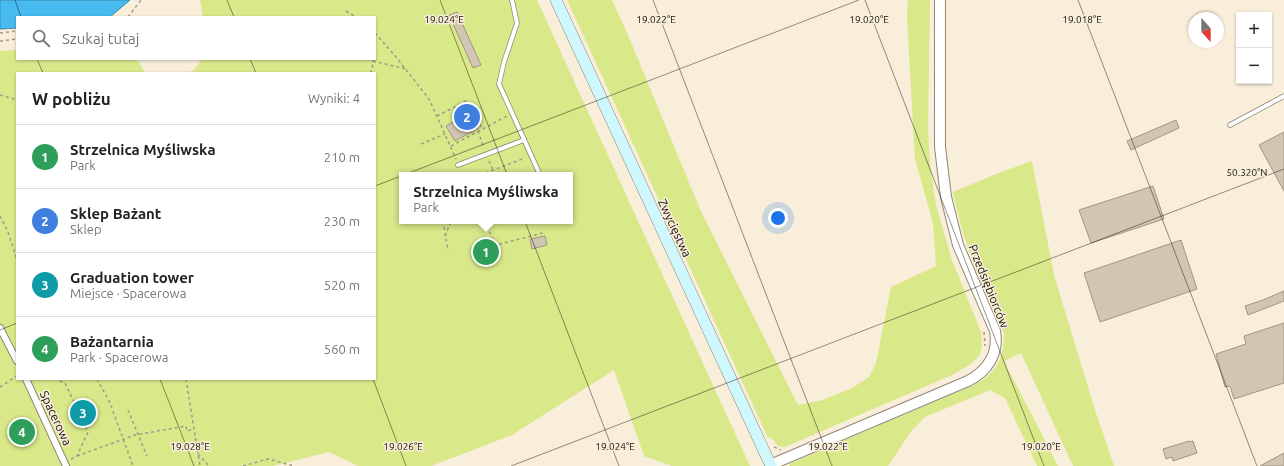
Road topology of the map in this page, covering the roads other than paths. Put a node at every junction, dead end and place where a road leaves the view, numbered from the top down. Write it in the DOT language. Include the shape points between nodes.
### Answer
graph roads {
  1 [pos="512,0"];
  2 [pos="556,0"];
  3 [pos="940,0"];
  4 [pos="1284,96"];
  5 [pos="1230,125"];
  6 [pos="524,140"];
  7 [pos="458,165"];
  8 [pos="539,172"];
  9 [pos="0,328"];
  10 [pos="16,359"];
  11 [pos="26,380"];
  12 [pos="65,464"];
  13 [pos="771,465"];
  1 -- 6 [label="lane" via="517,23 499,84"];
  2 -- 13 [label="main road, Zwycięstwa"];
  3 -- 13 [label="street, Przedsiębiorców" via="942,172 958,245 995,331 994,354 986,368 968,381"];
  4 -- 5 [label="lane"];
  6 -- 7 [label="lane"];
  6 -- 8 [label="lane"];
  9 -- 10 [label="street"];
  11 -- 12 [label="street, Spacerowa"];
}
